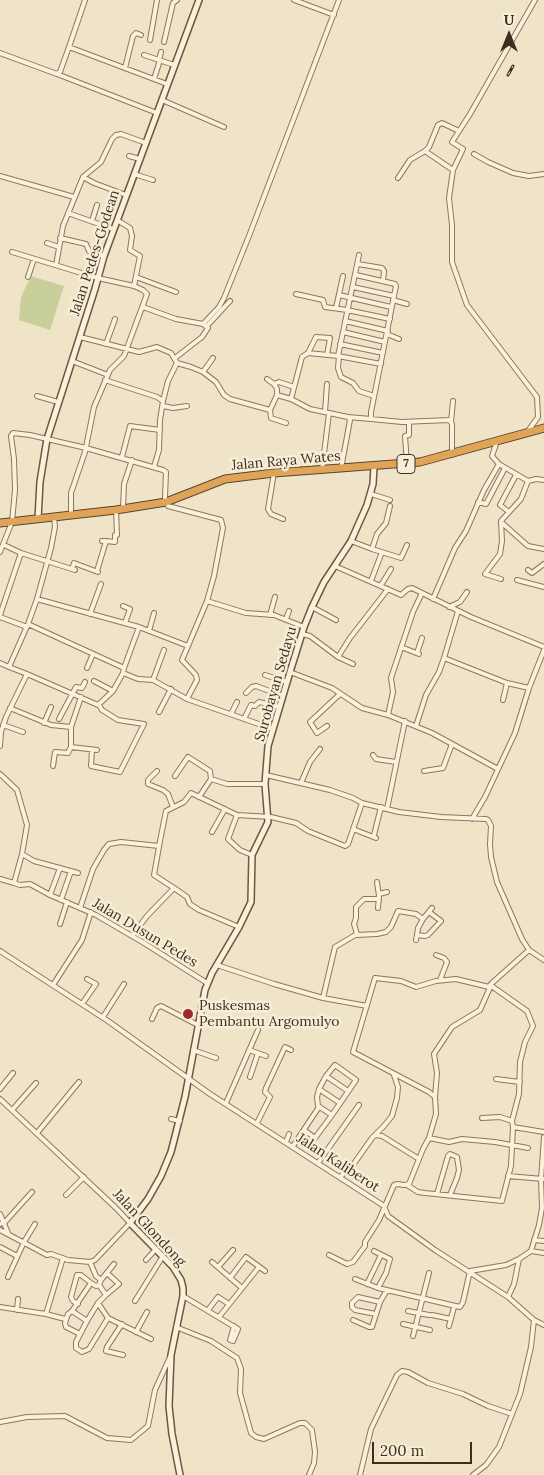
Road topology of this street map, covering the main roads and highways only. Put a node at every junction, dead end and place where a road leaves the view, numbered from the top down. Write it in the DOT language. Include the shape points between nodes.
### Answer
graph roads {
  1 [pos="199,0"];
  2 [pos="544,428"];
  3 [pos="374,467"];
  4 [pos="38,519"];
  5 [pos="0,523"];
  6 [pos="130,1223"];
  7 [pos="180,1475"];
  1 -- 4 [label="main road, Jalan Pedes-Godean" via="113,229 58,402 47,439"];
  2 -- 3 [label="highway, Jalan Raya Wates / 7" via="452,454"];
  3 -- 4 [label="highway, Jalan Raya Wates / 7" via="225,479 166,502"];
  3 -- 6 [label="main road, Surobayan Sedayu" via="371,494 351,541 324,582 304,627 268,746 265,784 268,817 252,854 252,899 207,984 171,1152 148,1199"];
  4 -- 5 [label="highway, Jalan Raya Wates / 7"];
  6 -- 7 [label="main road, Jalan Glondong" via="173,1267 181,1280 183,1296 171,1355 169,1406"];
}
